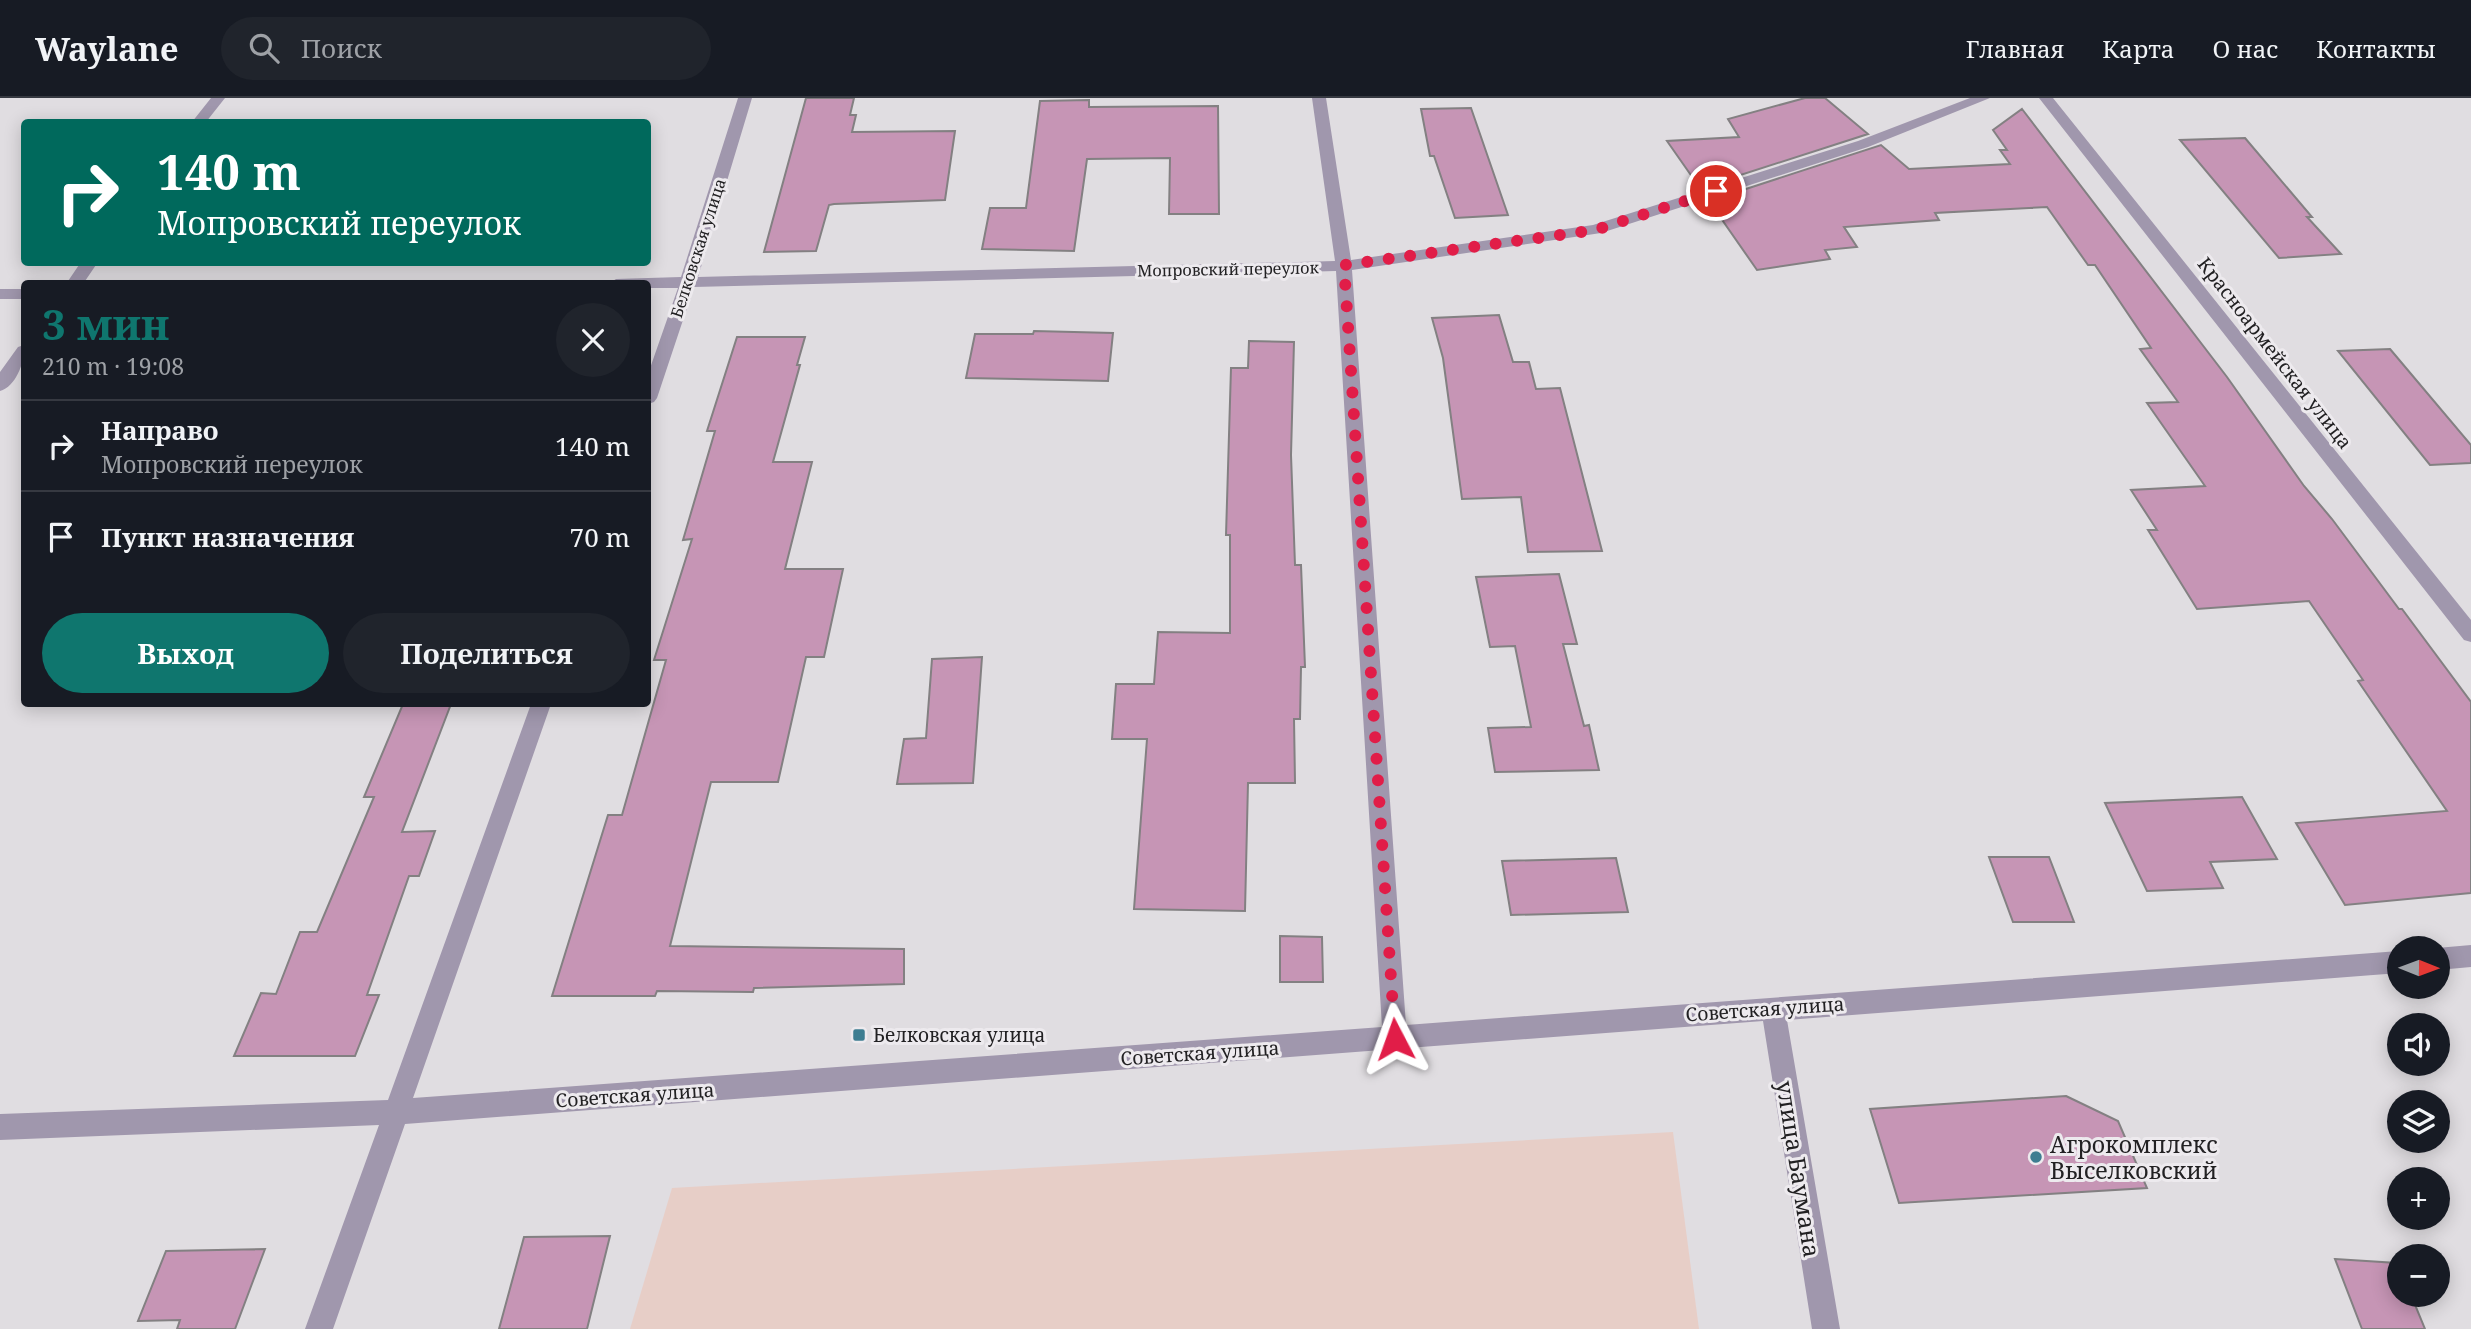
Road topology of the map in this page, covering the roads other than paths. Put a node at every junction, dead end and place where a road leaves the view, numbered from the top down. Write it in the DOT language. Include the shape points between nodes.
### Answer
graph roads {
  1 [pos="218,98"];
  2 [pos="746,98"];
  3 [pos="1319,98"];
  4 [pos="1983,98"];
  5 [pos="2046,98"];
  6 [pos="201,119"];
  7 [pos="1344,265"];
  8 [pos="688,282"];
  9 [pos="651,283"];
  10 [pos="0,294"];
  11 [pos="21,294"];
  12 [pos="21,355"];
  13 [pos="0,385"];
  14 [pos="651,389"];
  15 [pos="2471,634"];
  16 [pos="540,707"];
  17 [pos="2471,956"];
  18 [pos="2450,958"];
  19 [pos="2387,963"];
  20 [pos="1773,1009"];
  21 [pos="1395,1039"];
  22 [pos="398,1112"];
  23 [pos="0,1127"];
  24 [pos="319,1329"];
  25 [pos="1826,1329"];
  1 -- 6 [label="street"];
  2 -- 8 [label="street, Белковская улица"];
  3 -- 7 [label="street"];
  4 -- 7 [label="street, Мопровский переулок" via="1863,144 1595,230"];
  5 -- 15 [label="street, Красноармейская улица"];
  7 -- 8 [label="street, Мопровский переулок"];
  7 -- 21 [label="street"];
  8 -- 9 [label="street, Мопровский переулок"];
  8 -- 14 [label="street, Белковская улица"];
  10 -- 11 [label="street"];
  12 -- 13 [label="street"];
  16 -- 22 [label="street"];
  17 -- 18 [label="street"];
  19 -- 20 [label="street, Советская улица"];
  20 -- 21 [label="street, Советская улица"];
  20 -- 25 [label="street, улица Баумана"];
  21 -- 22 [label="street, Советская улица"];
  22 -- 23 [label="street, Советская улица"];
  22 -- 24 [label="street"];
}
